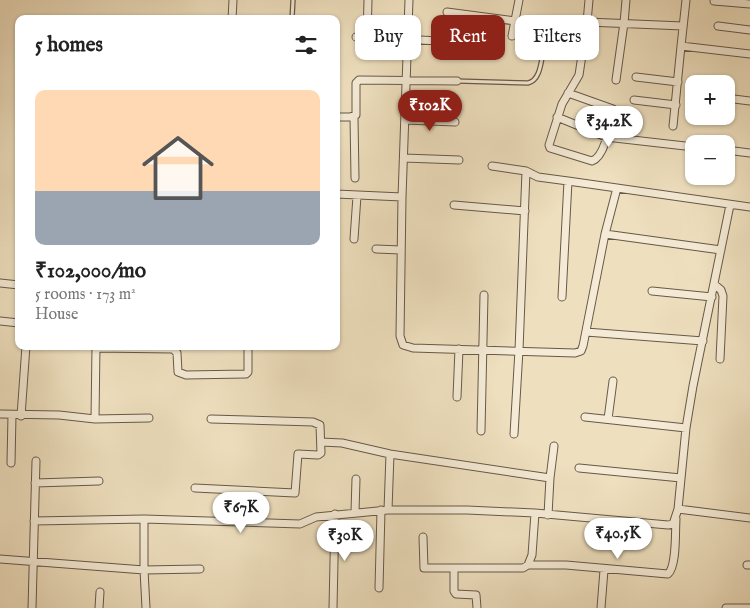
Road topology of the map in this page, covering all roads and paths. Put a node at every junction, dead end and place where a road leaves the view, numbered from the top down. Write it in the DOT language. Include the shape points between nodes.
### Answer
graph roads {
  1 [pos="233,0"];
  2 [pos="293,0"];
  3 [pos="368,0"];
  4 [pos="409,0"];
  5 [pos="519,0"];
  6 [pos="589,0"];
  7 [pos="626,0"];
  8 [pos="686,0"];
  9 [pos="714,1"];
  10 [pos="750,4"];
  11 [pos="448,12"];
  12 [pos="232,15"];
  13 [pos="292,15"];
  14 [pos="368,15"];
  15 [pos="409,15"];
  16 [pos="516,15"];
  17 [pos="587,15"];
  18 [pos="515,21"];
  19 [pos="599,22"];
  20 [pos="624,23"];
  21 [pos="683,26"];
  22 [pos="718,26"];
  23 [pos="750,30"];
  24 [pos="512,36"];
  25 [pos="681,46"];
  26 [pos="750,54"];
  27 [pos="407,60"];
  28 [pos="542,60"];
  29 [pos="581,60"];
  30 [pos="636,77"];
  31 [pos="407,80"];
  32 [pos="616,80"];
  33 [pos="457,81"];
  34 [pos="678,82"];
  35 [pos="568,93"];
  36 [pos="735,99"];
  37 [pos="634,100"];
  38 [pos="750,101"];
  39 [pos="676,105"];
  40 [pos="340,116"];
  41 [pos="354,117"];
  42 [pos="557,117"];
  43 [pos="406,120"];
  44 [pos="455,122"];
  45 [pos="673,126"];
  46 [pos="606,137"];
  47 [pos="685,146"];
  48 [pos="735,151"];
  49 [pos="750,153"];
  50 [pos="404,158"];
  51 [pos="459,160"];
  52 [pos="492,166"];
  53 [pos="526,171"];
  54 [pos="355,178"];
  55 [pos="568,182"];
  56 [pos="617,188"];
  57 [pos="340,194"];
  58 [pos="358,196"];
  59 [pos="402,197"];
  60 [pos="454,205"];
  61 [pos="730,205"];
  62 [pos="750,207"];
  63 [pos="525,211"];
  64 [pos="605,234"];
  65 [pos="354,239"];
  66 [pos="376,249"];
  67 [pos="401,250"];
  68 [pos="721,250"];
  69 [pos="0,283"];
  70 [pos="15,285"];
  71 [pos="715,285"];
  72 [pos="652,291"];
  73 [pos="484,295"];
  74 [pos="562,297"];
  75 [pos="712,297"];
  76 [pos="0,321"];
  77 [pos="15,323"];
  78 [pos="586,332"];
  79 [pos="703,341"];
  80 [pos="459,349"];
  81 [pos="26,350"];
  82 [pos="96,350"];
  83 [pos="173,350"];
  84 [pos="248,350"];
  85 [pos="483,350"];
  86 [pos="520,350"];
  87 [pos="720,359"];
  88 [pos="613,381"];
  89 [pos="457,397"];
  90 [pos="0,414"];
  91 [pos="12,415"];
  92 [pos="21,416"];
  93 [pos="585,417"];
  94 [pos="149,418"];
  95 [pos="95,419"];
  96 [pos="211,419"];
  97 [pos="608,419"];
  98 [pos="686,428"];
  99 [pos="481,431"];
  100 [pos="514,434"];
  101 [pos="321,442"];
  102 [pos="554,446"];
  103 [pos="390,454"];
  104 [pos="36,460"];
  105 [pos="11,462"];
  106 [pos="579,468"];
  107 [pos="550,478"];
  108 [pos="681,478"];
  109 [pos="356,479"];
  110 [pos="99,481"];
  111 [pos="35,483"];
  112 [pos="195,488"];
  113 [pos="385,510"];
  114 [pos="678,510"];
  115 [pos="355,512"];
  116 [pos="535,513"];
  117 [pos="335,514"];
  118 [pos="548,515"];
  119 [pos="676,518"];
  120 [pos="750,518"];
  121 [pos="144,519"];
  122 [pos="34,520"];
  123 [pos="423,537"];
  124 [pos="0,560"];
  125 [pos="34,561"];
  126 [pos="528,565"];
  127 [pos="200,568"];
  128 [pos="454,568"];
  129 [pos="144,570"];
  130 [pos="604,570"];
  131 [pos="379,588"];
  132 [pos="100,592"];
  133 [pos="32,608"];
  134 [pos="99,608"];
  135 [pos="146,608"];
  136 [pos="333,608"];
  137 [pos="477,608"];
  138 [pos="601,608"];
  139 [pos="726,608"];
  140 [pos="750,608"];
  1 -- 12 [label="street"];
  2 -- 13 [label="lane"];
  3 -- 14 [label="street"];
  4 -- 15 [label="street"];
  5 -- 16 [label="street"];
  6 -- 17 [label="street"];
  7 -- 20 [label="street"];
  8 -- 21 [label="street"];
  9 -- 10 [label="street"];
  11 -- 18 [label="street"];
  18 -- 24 [label="street"];
  19 -- 20 [label="street"];
  20 -- 21 [label="street"];
  20 -- 32 [label="street"];
  21 -- 25 [label="street"];
  22 -- 23 [label="street"];
  25 -- 26 [label="street"];
  25 -- 34 [label="street"];
  27 -- 31 [label="street"];
  28 -- 33 [label="lane" via="534,82"];
  29 -- 35 [label="street" via="579,75"];
  30 -- 34 [label="street"];
  31 -- 33 [label="street"];
  31 -- 41 [label="street" via="357,81 357,112"];
  31 -- 43 [label="street"];
  34 -- 39 [label="street"];
  35 -- 42 [label="street"];
  35 -- 46 [label="street" via="613,109"];
  36 -- 38 [label="street"];
  37 -- 39 [label="street"];
  39 -- 45 [label="street"];
  40 -- 41 [label="street"];
  41 -- 54 [label="street"];
  42 -- 46 [label="street"];
  42 -- 46 [label="street" via="550,148 592,161 599,156"];
  43 -- 44 [label="street"];
  43 -- 50 [label="street"];
  46 -- 47 [label="street"];
  48 -- 49 [label="street"];
  50 -- 51 [label="street"];
  50 -- 59 [label="street"];
  52 -- 53 [label="street"];
  53 -- 55 [label="street" via="538,177"];
  53 -- 63 [label="street"];
  55 -- 56 [label="street"];
  55 -- 74 [label="street"];
  56 -- 61 [label="street"];
  56 -- 64 [label="street"];
  57 -- 58 [label="street"];
  58 -- 59 [label="street"];
  58 -- 65 [label="street"];
  59 -- 67 [label="street"];
  60 -- 63 [label="street"];
  61 -- 62 [label="street"];
  61 -- 68 [label="street"];
  63 -- 86 [label="street"];
  64 -- 68 [label="street"];
  64 -- 78 [label="street"];
  66 -- 67 [label="street"];
  67 -- 80 [label="street" via="400,336 403,345"];
  68 -- 71 [label="street"];
  69 -- 70 [label="street"];
  71 -- 75 [label="street"];
  71 -- 87 [label="street" via="723,296"];
  72 -- 75 [label="street"];
  73 -- 85 [label="street"];
  75 -- 79 [label="street"];
  76 -- 77 [label="street"];
  78 -- 79 [label="street"];
  78 -- 86 [label="street" via="583,346 575,353"];
  79 -- 98 [label="street"];
  80 -- 85 [label="street"];
  80 -- 89 [label="street"];
  81 -- 92 [label="street"];
  82 -- 95 [label="street"];
  83 -- 84 [label="street" via="177,353 178,372 196,375 246,374"];
  85 -- 86 [label="street"];
  85 -- 99 [label="street"];
  86 -- 100 [label="street"];
  88 -- 97 [label="street"];
  90 -- 91 [label="street"];
  91 -- 92 [label="street"];
  91 -- 105 [label="street"];
  92 -- 95 [label="street" via="59,415"];
  93 -- 97 [label="street"];
  94 -- 95 [label="street"];
  96 -- 101 [label="street" via="314,422 320,425"];
  97 -- 98 [label="street"];
  98 -- 108 [label="street"];
  101 -- 103 [label="street" via="342,442"];
  101 -- 112 [label="street" via="318,455 298,454 295,493"];
  102 -- 107 [label="street"];
  103 -- 107 [label="street"];
  103 -- 113 [label="street"];
  104 -- 111 [label="street"];
  106 -- 108 [label="street"];
  107 -- 118 [label="street"];
  108 -- 114 [label="street"];
  109 -- 115 [label="street"];
  110 -- 111 [label="street"];
  111 -- 122 [label="street"];
  113 -- 115 [label="street"];
  113 -- 116 [label="street"];
  113 -- 131 [label="street"];
  114 -- 119 [label="street"];
  114 -- 120 [label="street"];
  115 -- 117 [label="street"];
  116 -- 118 [label="street"];
  116 -- 126 [label="street" via="532,555"];
  117 -- 121 [label="street" via="300,524"];
  117 -- 136 [label="street"];
  118 -- 119 [label="street" via="668,525 673,524"];
  119 -- 130 [label="street" via="674,562 668,574"];
  121 -- 122 [label="street"];
  121 -- 129 [label="street"];
  122 -- 125 [label="street"];
  123 -- 128 [label="street" via="424,568"];
  124 -- 125 [label="street"];
  125 -- 129 [label="street"];
  125 -- 133 [label="street"];
  126 -- 128 [label="street" via="523,568"];
  126 -- 130 [label="street"];
  127 -- 129 [label="street"];
  128 -- 137 [label="street" via="454,591 476,596"];
  129 -- 135 [label="street"];
  130 -- 138 [label="street"];
  132 -- 134 [label="street"];
  139 -- 140 [label="street"];
}
